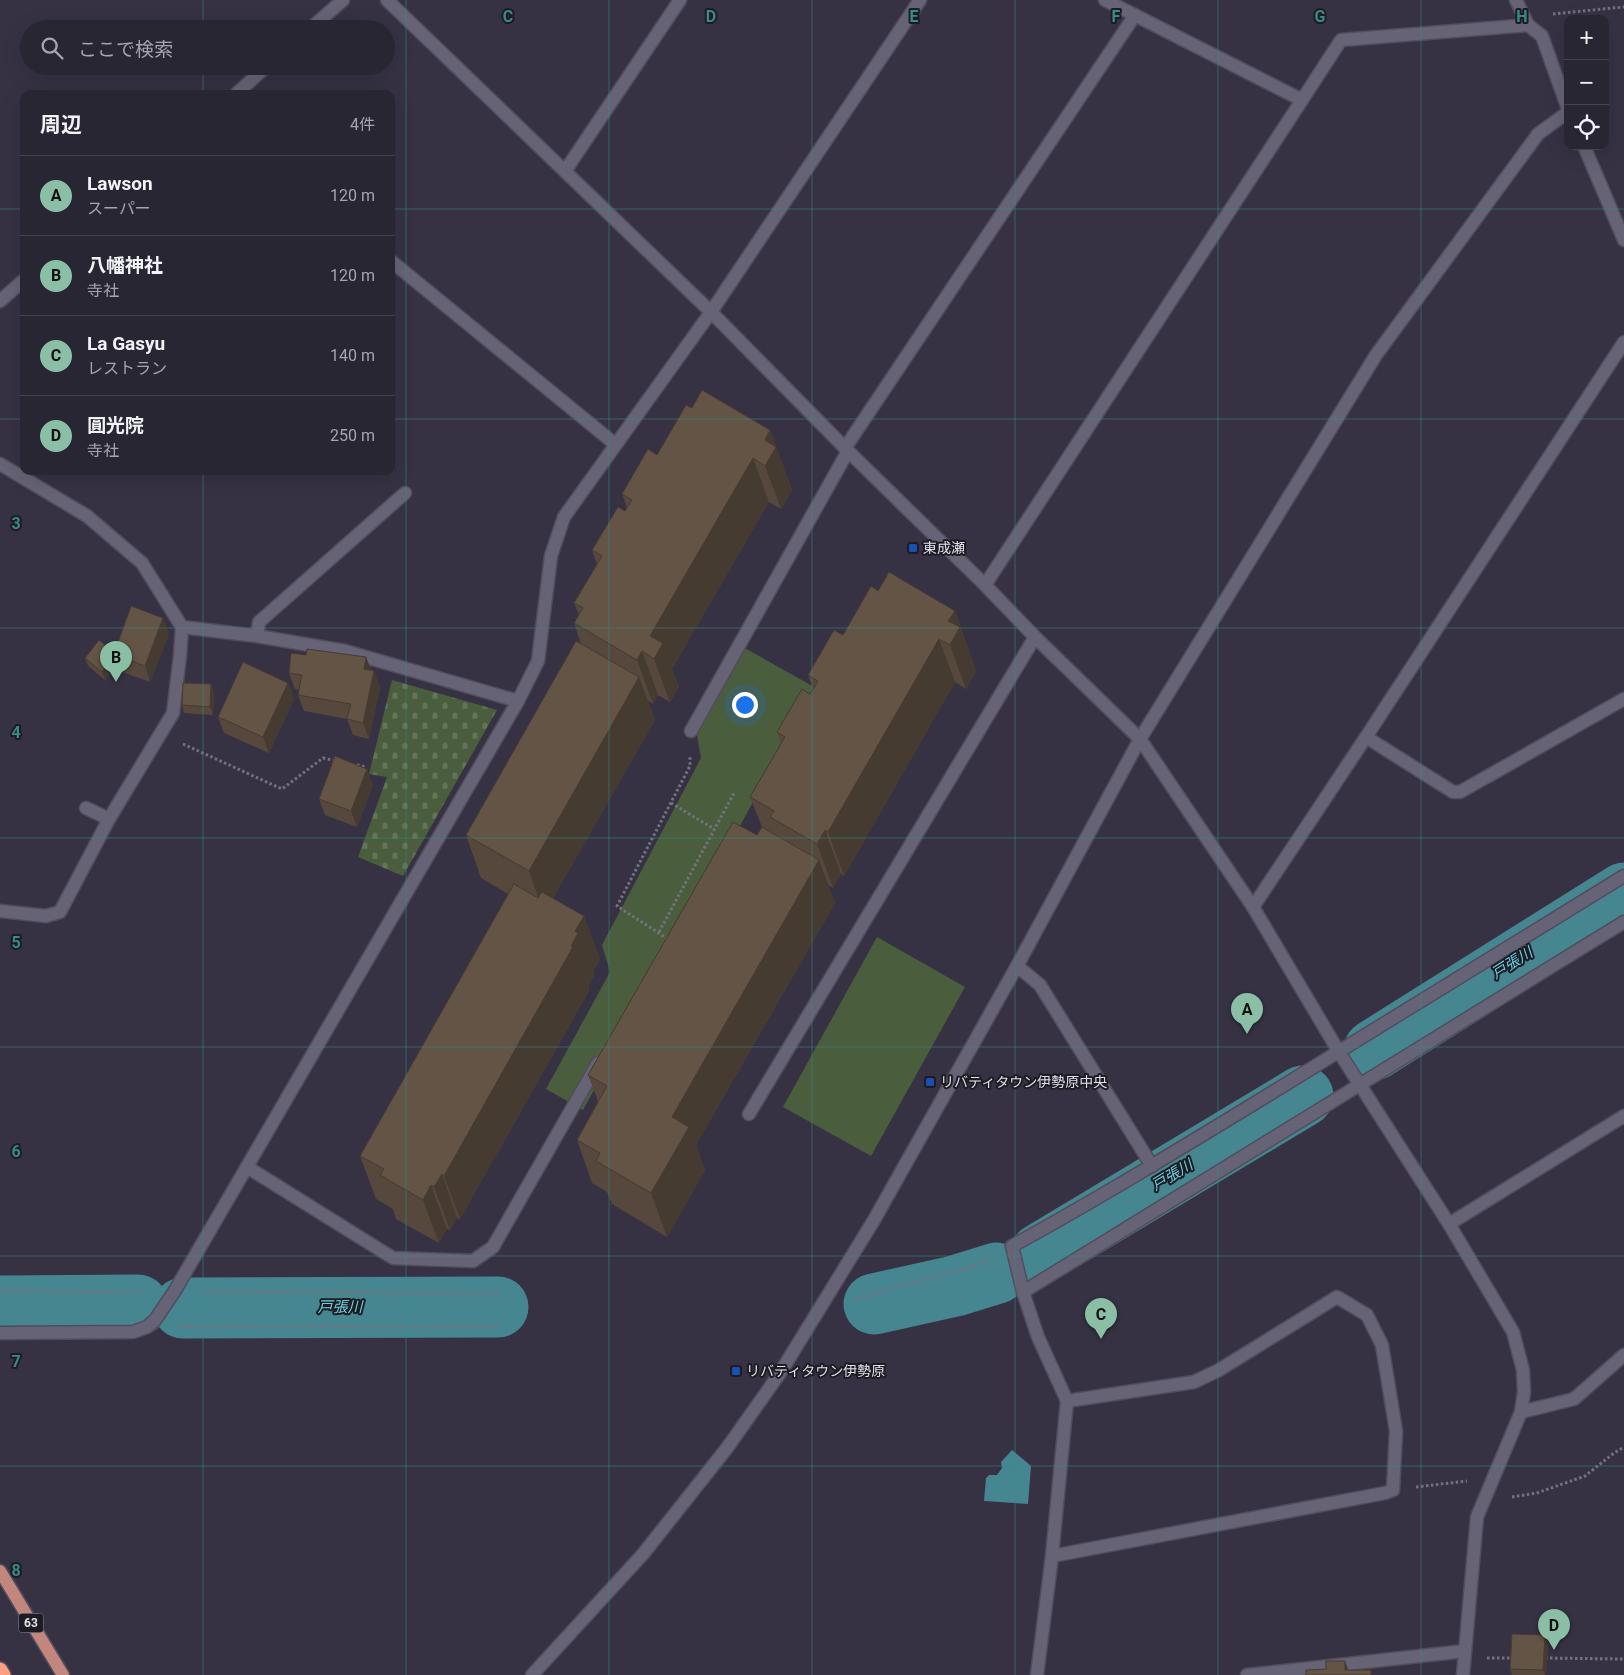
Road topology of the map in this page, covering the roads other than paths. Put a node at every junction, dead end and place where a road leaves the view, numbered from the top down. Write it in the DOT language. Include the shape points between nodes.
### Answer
graph roads {
  1 [pos="342,0"];
  2 [pos="387,0"];
  3 [pos="680,0"];
  4 [pos="920,0"];
  5 [pos="1105,0"];
  6 [pos="1516,0"];
  7 [pos="1136,15"];
  8 [pos="320,20"];
  9 [pos="1528,25"];
  10 [pos="257,75"];
  11 [pos="240,90"];
  12 [pos="1302,100"];
  13 [pos="1566,105"];
  14 [pos="1564,114"];
  15 [pos="1586,150"];
  16 [pos="565,171"];
  17 [pos="1624,240"];
  18 [pos="395,264"];
  19 [pos="20,284"];
  20 [pos="0,301"];
  21 [pos="711,312"];
  22 [pos="1624,342"];
  23 [pos="615,444"];
  24 [pos="846,449"];
  25 [pos="0,464"];
  26 [pos="405,493"];
  27 [pos="985,586"];
  28 [pos="182,627"];
  29 [pos="257,636"];
  30 [pos="1034,637"];
  31 [pos="1624,698"];
  32 [pos="518,701"];
  33 [pos="691,731"];
  34 [pos="1366,737"];
  35 [pos="1140,739"];
  36 [pos="86,808"];
  37 [pos="109,819"];
  38 [pos="1624,876"];
  39 [pos="1253,907"];
  40 [pos="0,911"];
  41 [pos="1624,922"];
  42 [pos="1017,966"];
  43 [pos="605,1051"];
  44 [pos="1339,1052"];
  45 [pos="1360,1085"];
  46 [pos="749,1114"];
  47 [pos="1624,1116"];
  48 [pos="1152,1166"];
  49 [pos="247,1167"];
  50 [pos="1449,1224"];
  51 [pos="1023,1292"];
  52 [pos="0,1332"];
  53 [pos="1624,1355"];
  54 [pos="1067,1401"];
  55 [pos="1521,1412"];
  56 [pos="1052,1556"];
  57 [pos="0,1571"];
  58 [pos="1465,1654"];
  59 [pos="0,1670"];
  60 [pos="3,1675"];
  61 [pos="63,1675"];
  62 [pos="532,1675"];
  63 [pos="1038,1675"];
  64 [pos="1247,1675"];
  65 [pos="1464,1675"];
  1 -- 8 [label="street"];
  2 -- 16 [label="street"];
  3 -- 16 [label="street"];
  4 -- 21 [label="street"];
  5 -- 7 [label="street"];
  6 -- 9 [label="street"];
  7 -- 12 [label="street"];
  7 -- 24 [label="street"];
  9 -- 12 [label="street" via="1341,40"];
  9 -- 13 [label="street" via="1542,36"];
  10 -- 11 [label="street"];
  12 -- 27 [label="street"];
  14 -- 35 [label="street" via="1538,134 1376,355"];
  15 -- 17 [label="street"];
  16 -- 21 [label="street"];
  18 -- 23 [label="street"];
  19 -- 20 [label="street"];
  21 -- 23 [label="street"];
  21 -- 24 [label="street"];
  22 -- 34 [label="street"];
  23 -- 32 [label="street" via="564,517 551,556 538,660"];
  24 -- 27 [label="street"];
  24 -- 33 [label="street"];
  25 -- 28 [label="street" via="87,516 142,563"];
  26 -- 29 [label="street" via="259,622"];
  27 -- 30 [label="street"];
  28 -- 29 [label="street"];
  28 -- 37 [label="street" via="173,713"];
  29 -- 32 [label="street" via="345,651"];
  30 -- 35 [label="street"];
  30 -- 46 [label="street"];
  31 -- 34 [label="street" via="1460,792 1453,792"];
  32 -- 49 [label="street"];
  34 -- 39 [label="street"];
  35 -- 39 [label="street"];
  35 -- 42 [label="street"];
  36 -- 37 [label="street"];
  37 -- 40 [label="street" via="60,912 46,916"];
  38 -- 44 [label="street"];
  39 -- 44 [label="street"];
  41 -- 45 [label="street"];
  42 -- 48 [label="street" via="1040,985"];
  42 -- 62 [label="street" via="874,1220 780,1373 726,1448 642,1554"];
  43 -- 49 [label="street" via="493,1247 473,1260 393,1258"];
  44 -- 45 [label="street"];
  44 -- 48 [label="street"];
  45 -- 50 [label="street"];
  45 -- 51 [label="street"];
  47 -- 50 [label="street"];
  48 -- 51 [label="street" via="1012,1246"];
  49 -- 52 [label="street" via="174,1292 147,1327 133,1332"];
  50 -- 55 [label="street" via="1513,1332 1523,1370"];
  51 -- 54 [label="street" via="1038,1337"];
  53 -- 55 [label="street" via="1574,1399"];
  54 -- 56 [label="street"];
  54 -- 56 [label="street" via="1194,1382 1337,1297 1367,1315 1382,1345 1396,1432 1393,1490"];
  55 -- 58 [label="street" via="1477,1517"];
  56 -- 63 [label="street"];
  57 -- 61 [label="main road, 63"];
  58 -- 64 [label="street"];
  58 -- 65 [label="street"];
  59 -- 60 [label="highway"];
}
